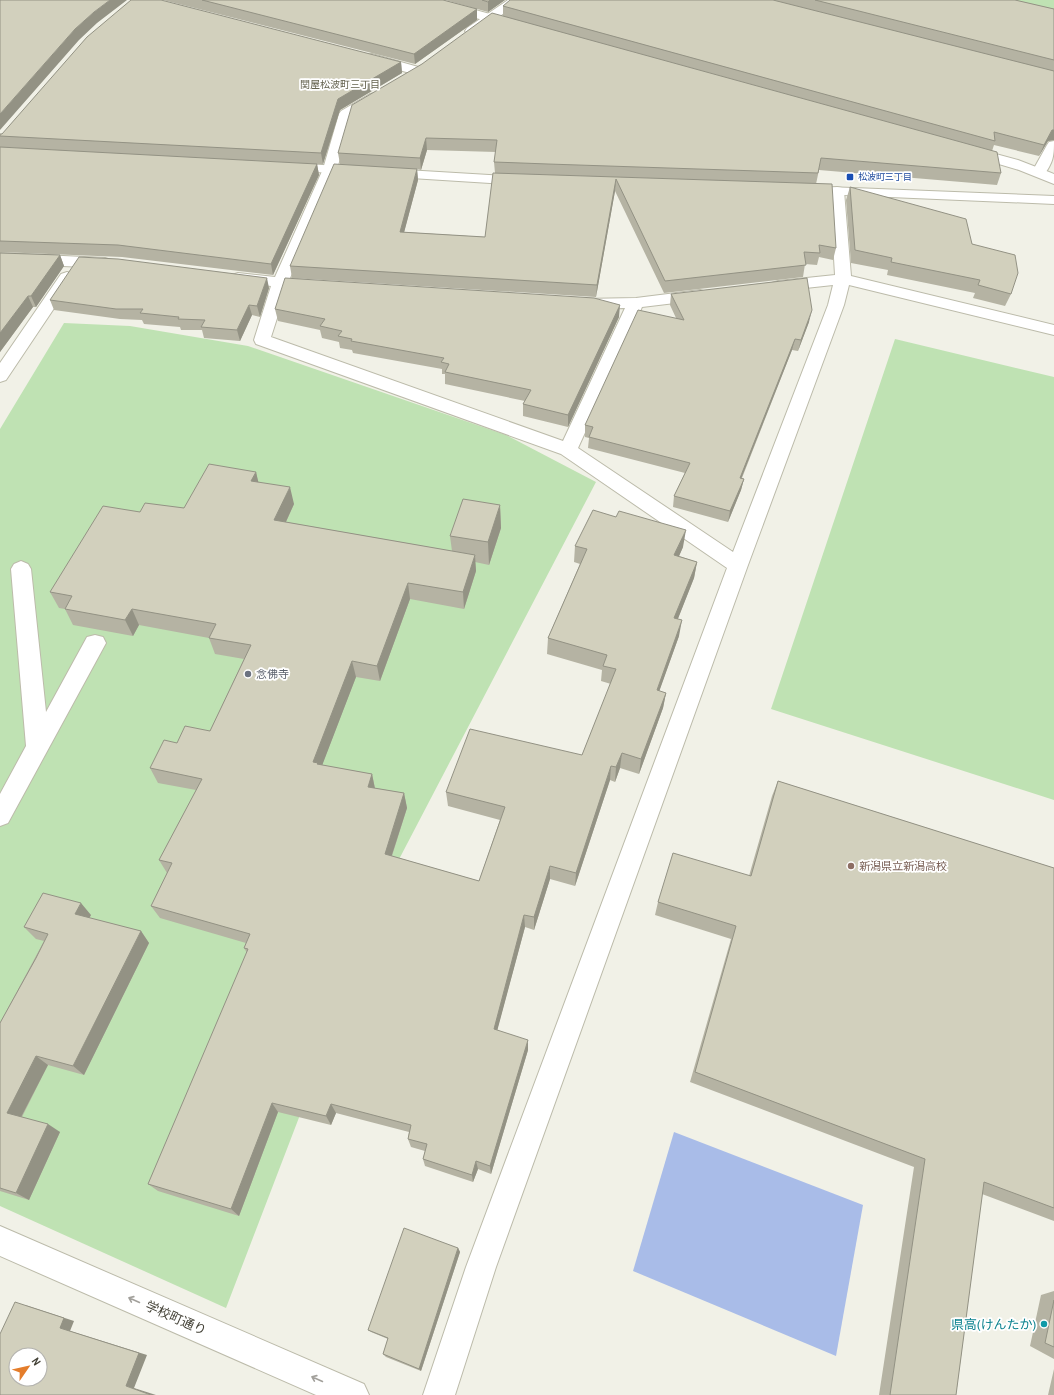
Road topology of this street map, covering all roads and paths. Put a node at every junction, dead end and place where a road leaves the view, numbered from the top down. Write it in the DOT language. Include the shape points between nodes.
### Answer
graph roads {
  1 [pos="426,0"];
  2 [pos="516,0"];
  3 [pos="489,18"];
  4 [pos="527,28"];
  5 [pos="459,40"];
  6 [pos="364,56"];
  7 [pos="429,62"];
  8 [pos="418,71"];
  9 [pos="405,79"];
  10 [pos="385,90"];
  11 [pos="1054,145"];
  12 [pos="961,149"];
  13 [pos="275,166"];
  14 [pos="330,169"];
  15 [pos="1039,172"];
  16 [pos="1054,180"];
  17 [pos="532,182"];
  18 [pos="790,190"];
  19 [pos="837,191"];
  20 [pos="1054,200"];
  21 [pos="0,258"];
  22 [pos="77,262"];
  23 [pos="122,263"];
  24 [pos="224,276"];
  25 [pos="843,279"];
  26 [pos="280,283"];
  27 [pos="327,286"];
  28 [pos="766,288"];
  29 [pos="713,294"];
  30 [pos="566,303"];
  31 [pos="636,303"];
  32 [pos="1054,330"];
  33 [pos="0,376"];
  34 [pos="568,450"];
  35 [pos="738,565"];
  36 [pos="21,569"];
  37 [pos="95,643"];
  38 [pos="38,748"];
  39 [pos="0,816"];
  40 [pos="2,1247"];
  41 [pos="353,1395"];
  42 [pos="439,1395"];
  1 -- 3 [label="street"];
  2 -- 3 [label="street"];
  3 -- 4 [label="street"];
  3 -- 5 [label="street"];
  6 -- 8 [label="street"];
  7 -- 8 [label="street"];
  8 -- 9 [label="street"];
  10 -- 14 [label="street" via="346,114"];
  11 -- 15 [label="street"];
  12 -- 15 [label="street"];
  13 -- 14 [label="street"];
  14 -- 17 [label="street"];
  14 -- 26 [label="street"];
  15 -- 16 [label="street"];
  18 -- 19 [label="street"];
  19 -- 20 [label="street"];
  19 -- 25 [label="street"];
  21 -- 22 [label="street"];
  22 -- 23 [label="street"];
  22 -- 33 [label="street"];
  24 -- 26 [label="street"];
  25 -- 28 [label="street"];
  25 -- 32 [label="street"];
  25 -- 35 [label="street" via="836,305"];
  26 -- 27 [label="street"];
  26 -- 34 [label="street" via="262,340"];
  29 -- 31 [label="street"];
  30 -- 31 [label="street"];
  31 -- 34 [label="street"];
  34 -- 35 [label="street"];
  35 -- 42 [label="street" via="481,1267"];
  36 -- 38 [label="street"];
  37 -- 38 [label="street"];
  38 -- 39 [label="street"];
  41 -- 40 [label="street, 学校町通り, one-way"];
}
